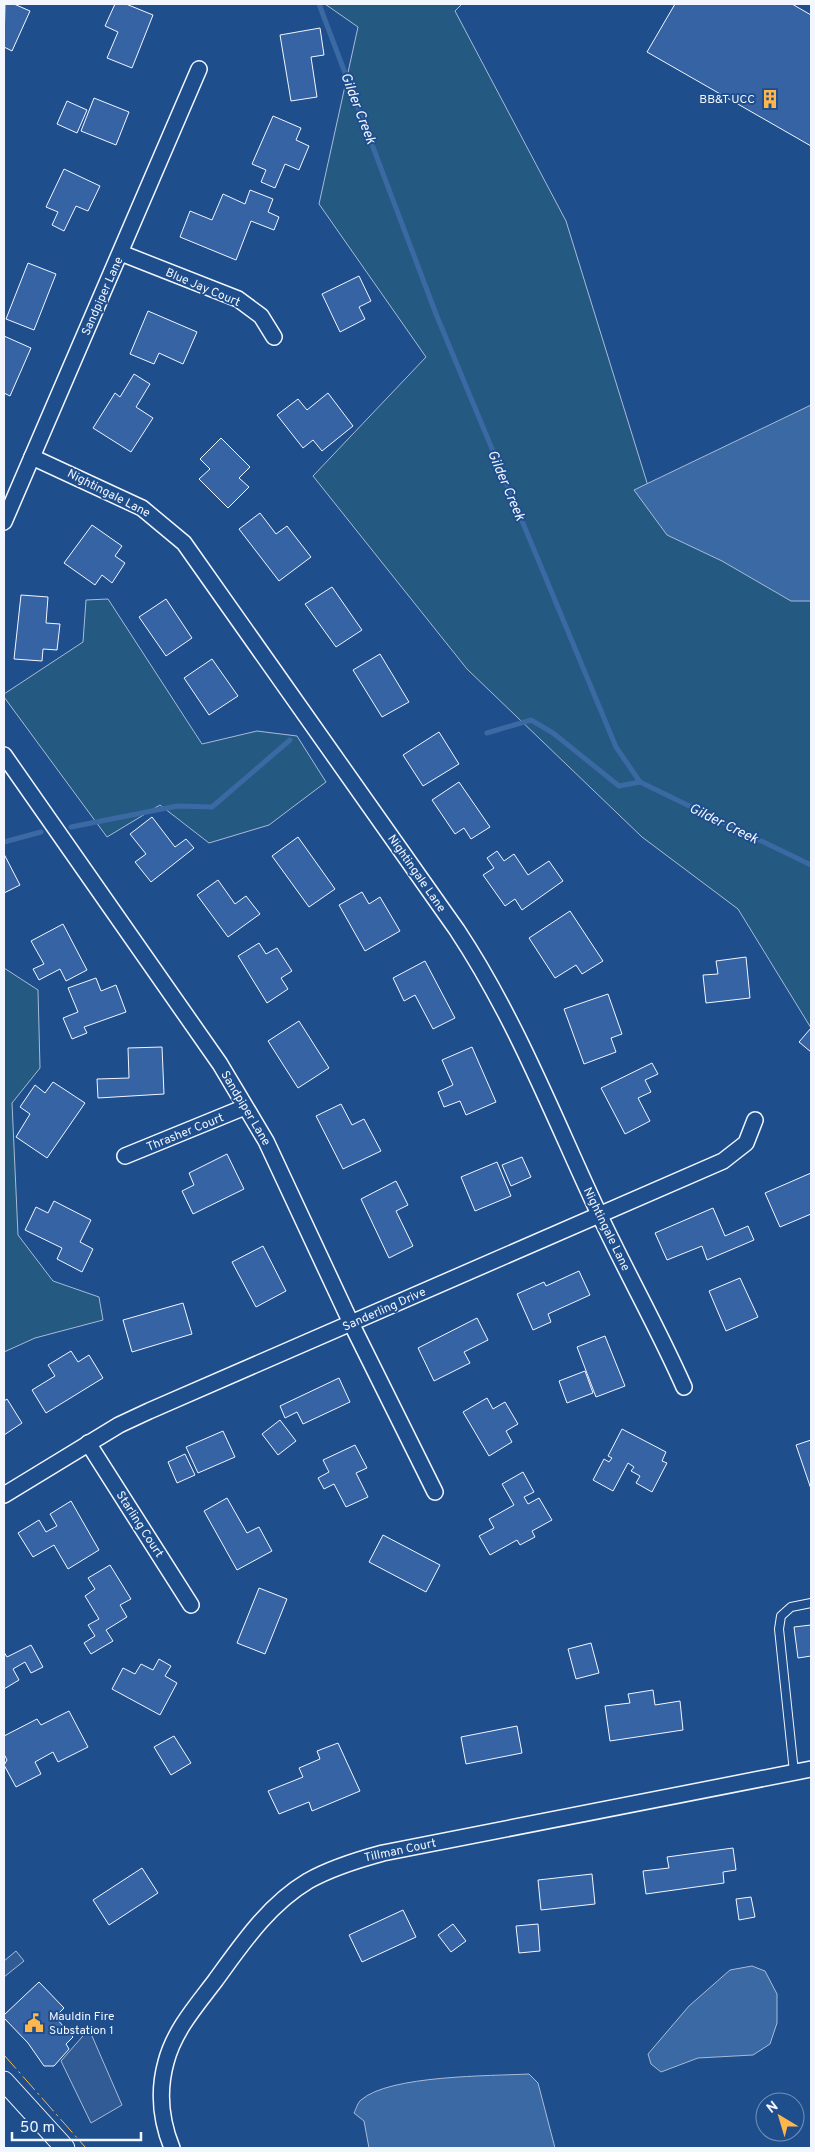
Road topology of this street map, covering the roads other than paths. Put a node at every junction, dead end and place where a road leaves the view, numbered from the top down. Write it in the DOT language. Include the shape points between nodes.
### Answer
graph roads {
  1 [pos="199,69"];
  2 [pos="121,254"];
  3 [pos="274,337"];
  4 [pos="32,456"];
  5 [pos="4,522"];
  6 [pos="4,755"];
  7 [pos="245,1107"];
  8 [pos="755,1120"];
  9 [pos="125,1156"];
  10 [pos="600,1215"];
  11 [pos="352,1323"];
  12 [pos="684,1387"];
  13 [pos="88,1443"];
  14 [pos="435,1492"];
  15 [pos="4,1495"];
  16 [pos="811,1603"];
  17 [pos="190,1605"];
  18 [pos="811,1769"];
  19 [pos="794,1772"];
  20 [pos="4,2081"];
  21 [pos="65,2148"];
  22 [pos="172,2148"];
  1 -- 2 [label="street, Sandpiper Lane"];
  2 -- 3 [label="street, Blue Jay Court" via="238,300 261,316"];
  2 -- 4 [label="street, Sandpiper Lane"];
  4 -- 5 [label="street, Sandpiper Lane"];
  4 -- 10 [label="street, Nightingale Lane" via="142,508 168,528 195,557 481,966 510,1020"];
  6 -- 7 [label="street, Sandpiper Lane" via="220,1064"];
  7 -- 9 [label="street, Thrasher Court"];
  7 -- 11 [label="street, Sandpiper Lane" via="280,1168"];
  8 -- 10 [label="street, Sanderling Drive" via="746,1143 723,1161"];
  10 -- 11 [label="street, Sanderling Drive"];
  10 -- 12 [label="street, Nightingale Lane"];
  11 -- 13 [label="street, Sanderling Drive" via="149,1411"];
  11 -- 14 [label="street, Sandpiper Lane"];
  13 -- 15 [label="street, Sanderling Drive"];
  13 -- 17 [label="street, Starling Court"];
  16 -- 19 [label="lane" via="791,1607 781,1616 779,1629"];
  18 -- 19 [label="street, Tillman Court"];
  19 -- 22 [label="street, Tillman Court" via="383,1853 329,1870 307,1882 284,1898 254,1929 176,2036 166,2063 161,2096"];
  20 -- 21 [label="street"];
}
